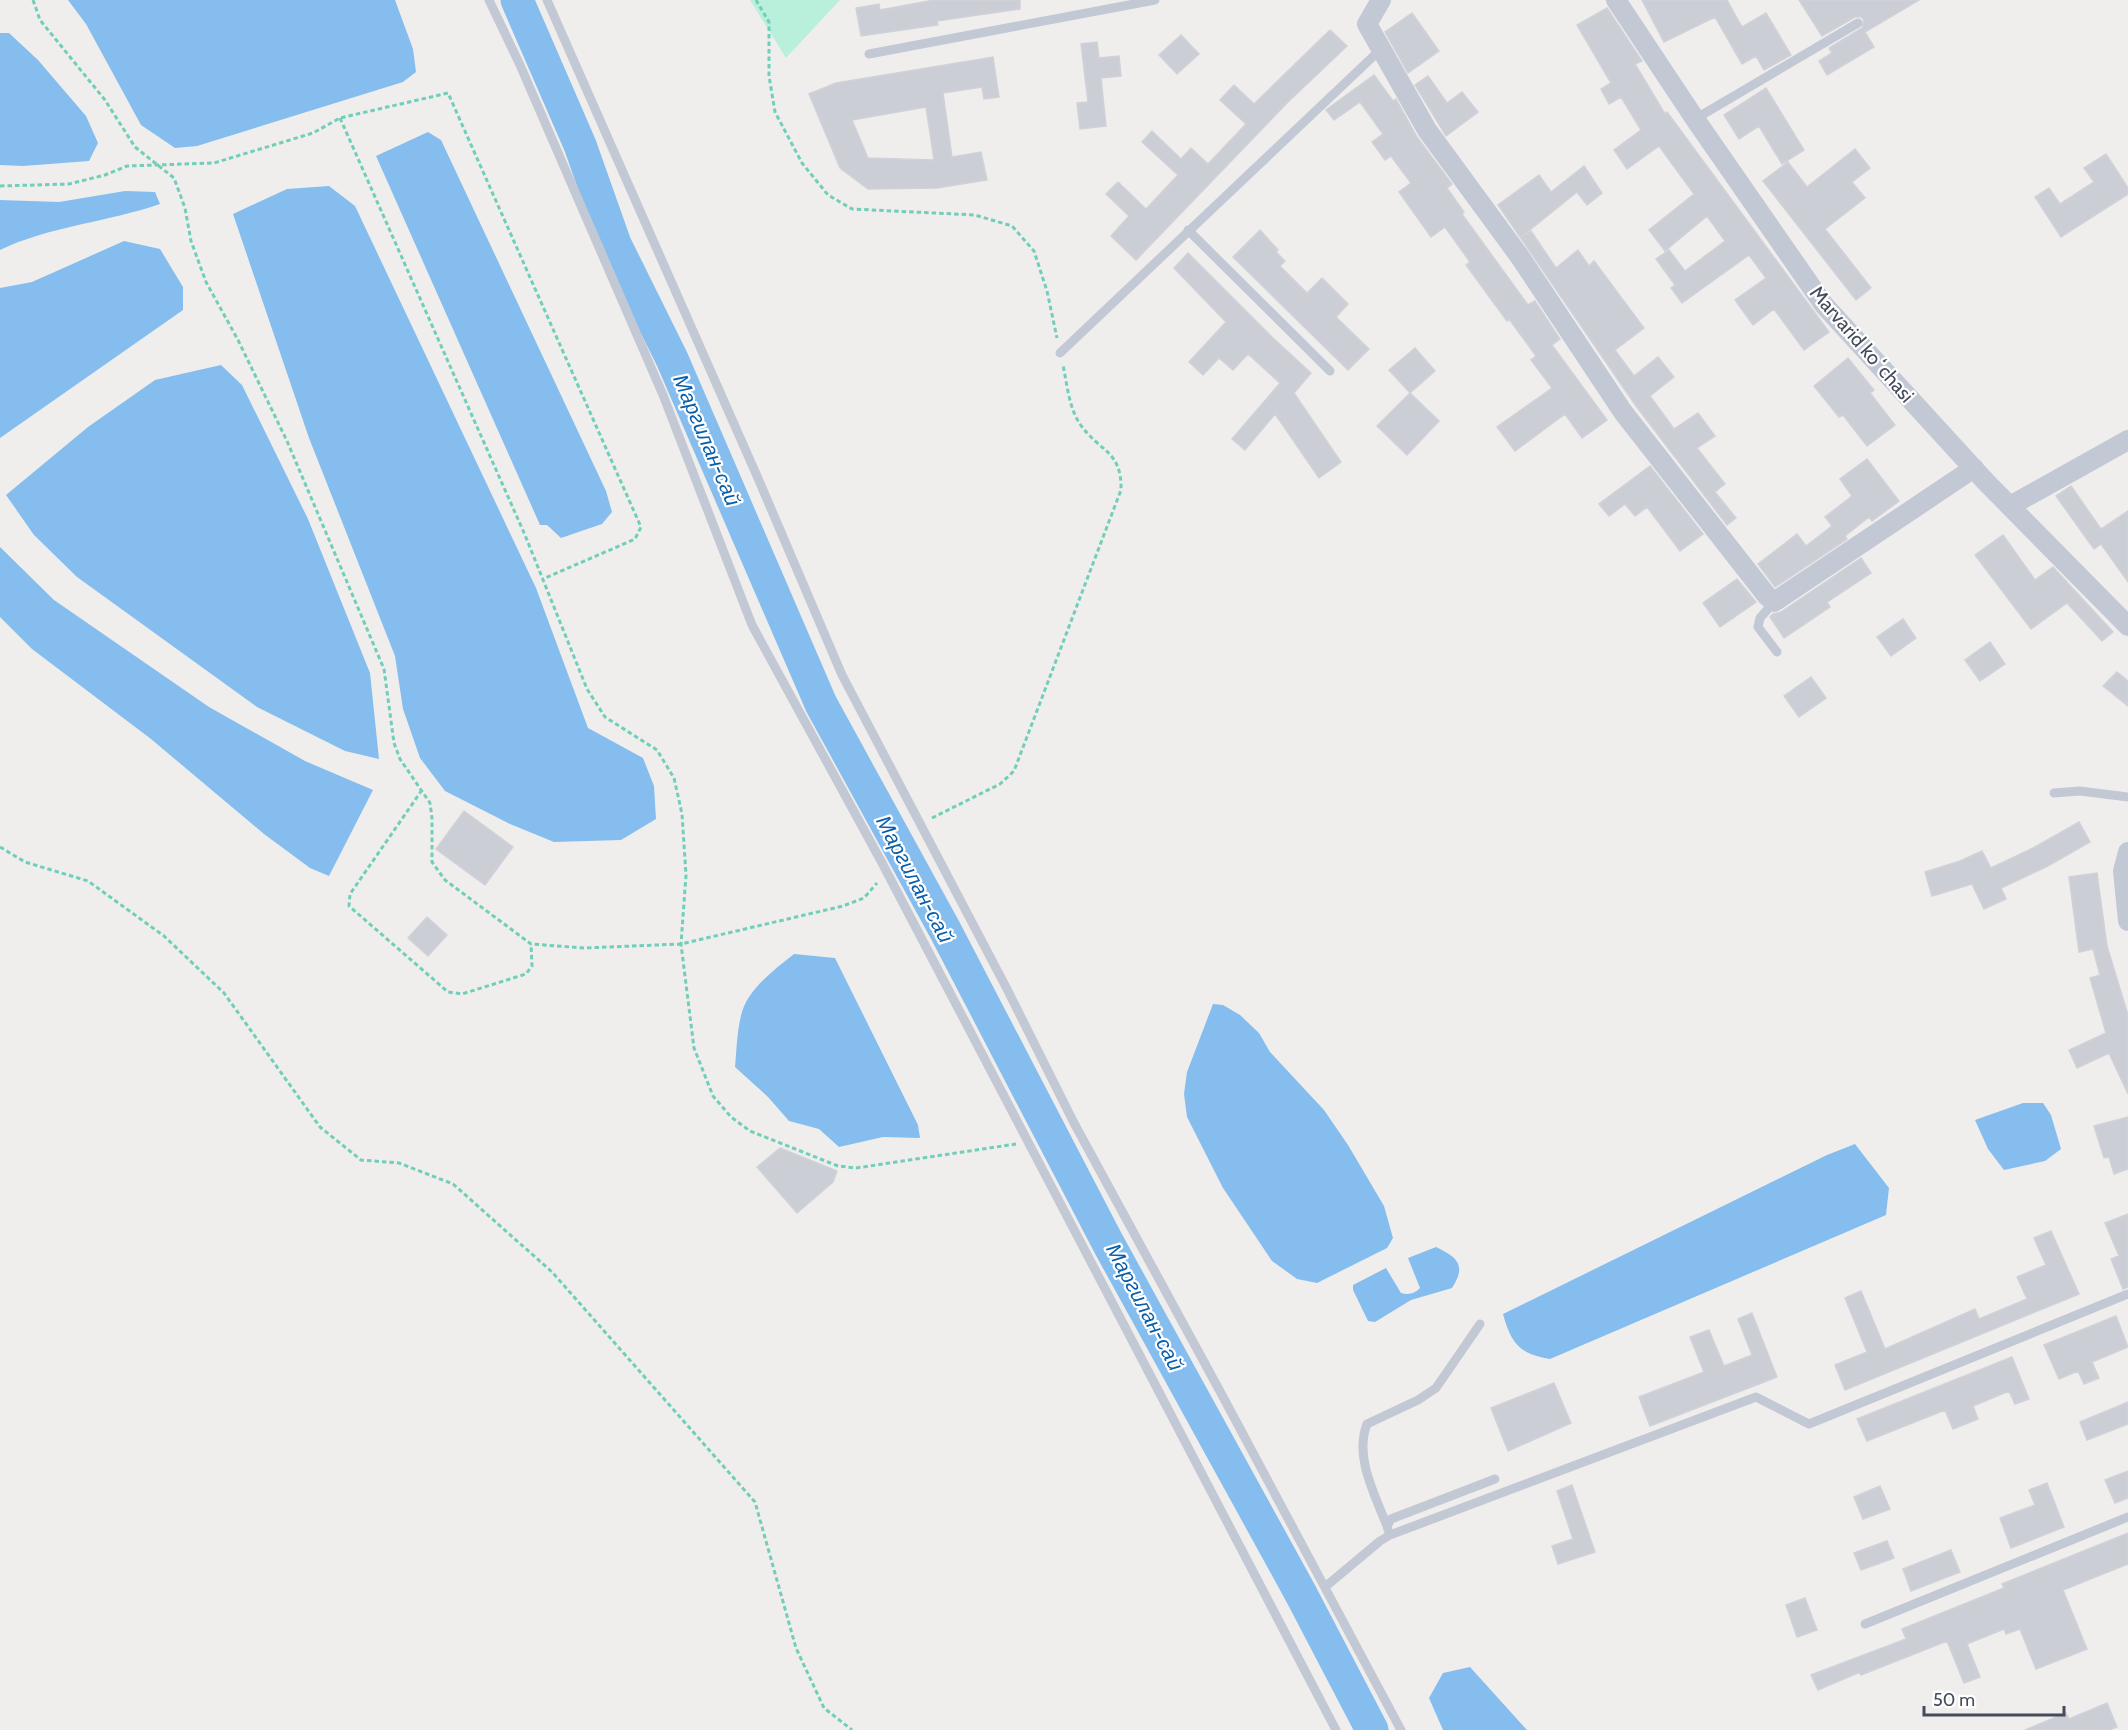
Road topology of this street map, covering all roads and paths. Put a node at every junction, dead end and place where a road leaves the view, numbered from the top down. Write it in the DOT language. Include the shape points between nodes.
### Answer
graph roads {
  1 [pos="33,0"];
  2 [pos="489,0"];
  3 [pos="547,0"];
  4 [pos="756,0"];
  5 [pos="1155,0"];
  6 [pos="1380,0"];
  7 [pos="1616,0"];
  8 [pos="1858,23"];
  9 [pos="1381,49"];
  10 [pos="869,54"];
  11 [pos="340,118"];
  12 [pos="1695,119"];
  13 [pos="159,166"];
  14 [pos="0,186"];
  15 [pos="1188,230"];
  16 [pos="1060,353"];
  17 [pos="1330,371"];
  18 [pos="2128,440"];
  19 [pos="1974,468"];
  20 [pos="2010,506"];
  21 [pos="543,579"];
  22 [pos="1774,602"];
  23 [pos="2128,626"];
  24 [pos="1777,652"];
  25 [pos="422,790"];
  26 [pos="2054,793"];
  27 [pos="2128,797"];
  28 [pos="921,824"];
  29 [pos="0,847"];
  30 [pos="2128,852"];
  31 [pos="881,861"];
  32 [pos="2128,921"];
  33 [pos="531,944"];
  34 [pos="681,944"];
  35 [pos="1029,1142"];
  36 [pos="2128,1294"];
  37 [pos="1480,1323"];
  38 [pos="1496,1479"];
  39 [pos="2128,1517"];
  40 [pos="1389,1531"];
  41 [pos="1325,1587"];
  42 [pos="1865,1624"];
  43 [pos="852,1730"];
  44 [pos="1335,1730"];
  45 [pos="1401,1730"];
  1 -- 13 [label="path" via="40,20 105,100 135,147"];
  2 -- 31 [label="lane" via="663,395 752,625"];
  3 -- 28 [label="lane" via="842,675"];
  4 -- 16 [label="path" via="770,22 769,76 775,112 802,163 828,195 852,209 975,215 1012,226 1034,251"];
  5 -- 10 [label="lane"];
  6 -- 9 [label="street" via="1367,24"];
  7 -- 12 [label="street, Marvarid koʻchasi"];
  8 -- 12 [label="lane"];
  9 -- 15 [label="lane"];
  9 -- 22 [label="street" via="1426,130 1520,257 1623,412"];
  11 -- 13 [label="path" via="313,133 213,163"];
  11 -- 21 [label="path"];
  11 -- 21 [label="path" via="448,93 640,527 635,539"];
  12 -- 19 [label="street, Marvarid koʻchasi" via="1824,305"];
  13 -- 14 [label="path" via="127,166 69,184"];
  13 -- 25 [label="path" via="174,178 206,282 287,441 384,669 394,743 400,759"];
  15 -- 16 [label="lane"];
  15 -- 17 [label="lane"];
  16 -- 28 [label="path" via="1080,424 1115,459 1121,473 1121,490 1014,771 1000,784"];
  18 -- 20 [label="street"];
  19 -- 20 [label="street, Marvarid koʻchasi"];
  19 -- 22 [label="street"];
  20 -- 23 [label="street, Marvarid koʻchasi"];
  21 -- 34 [label="path" via="587,689 605,717 657,750 674,778 682,814 686,875"];
  22 -- 24 [label="lane" via="1760,618 1758,627"];
  25 -- 33 [label="path" via="430,803 432,862 445,880"];
  25 -- 33 [label="path" via="350,894 349,906 448,992 462,994 526,974 532,966"];
  26 -- 27 [label="lane" via="2080,791"];
  28 -- 41 [label="lane" via="1074,1123"];
  29 -- 43 [label="path" via="24,862 88,881 164,936 224,993 320,1126 361,1160 399,1163 453,1185 552,1272 755,1502 795,1648 824,1708"];
  30 -- 32 [label="street" via="2123,871"];
  31 -- 34 [label="path" via="877,883 864,898"];
  31 -- 35 [label="lane"];
  33 -- 34 [label="path" via="584,948"];
  34 -- 35 [label="path" via="694,1048 713,1096 750,1131 838,1166 856,1168"];
  35 -- 44 [label="lane"];
  36 -- 40 [label="lane" via="1809,1424 1756,1397"];
  37 -- 40 [label="lane" via="1436,1388 1367,1424 1362,1436 1367,1477"];
  38 -- 40 [label="lane" via="1391,1519"];
  39 -- 42 [label="lane"];
  40 -- 41 [label="lane"];
  41 -- 45 [label="lane"];
}
